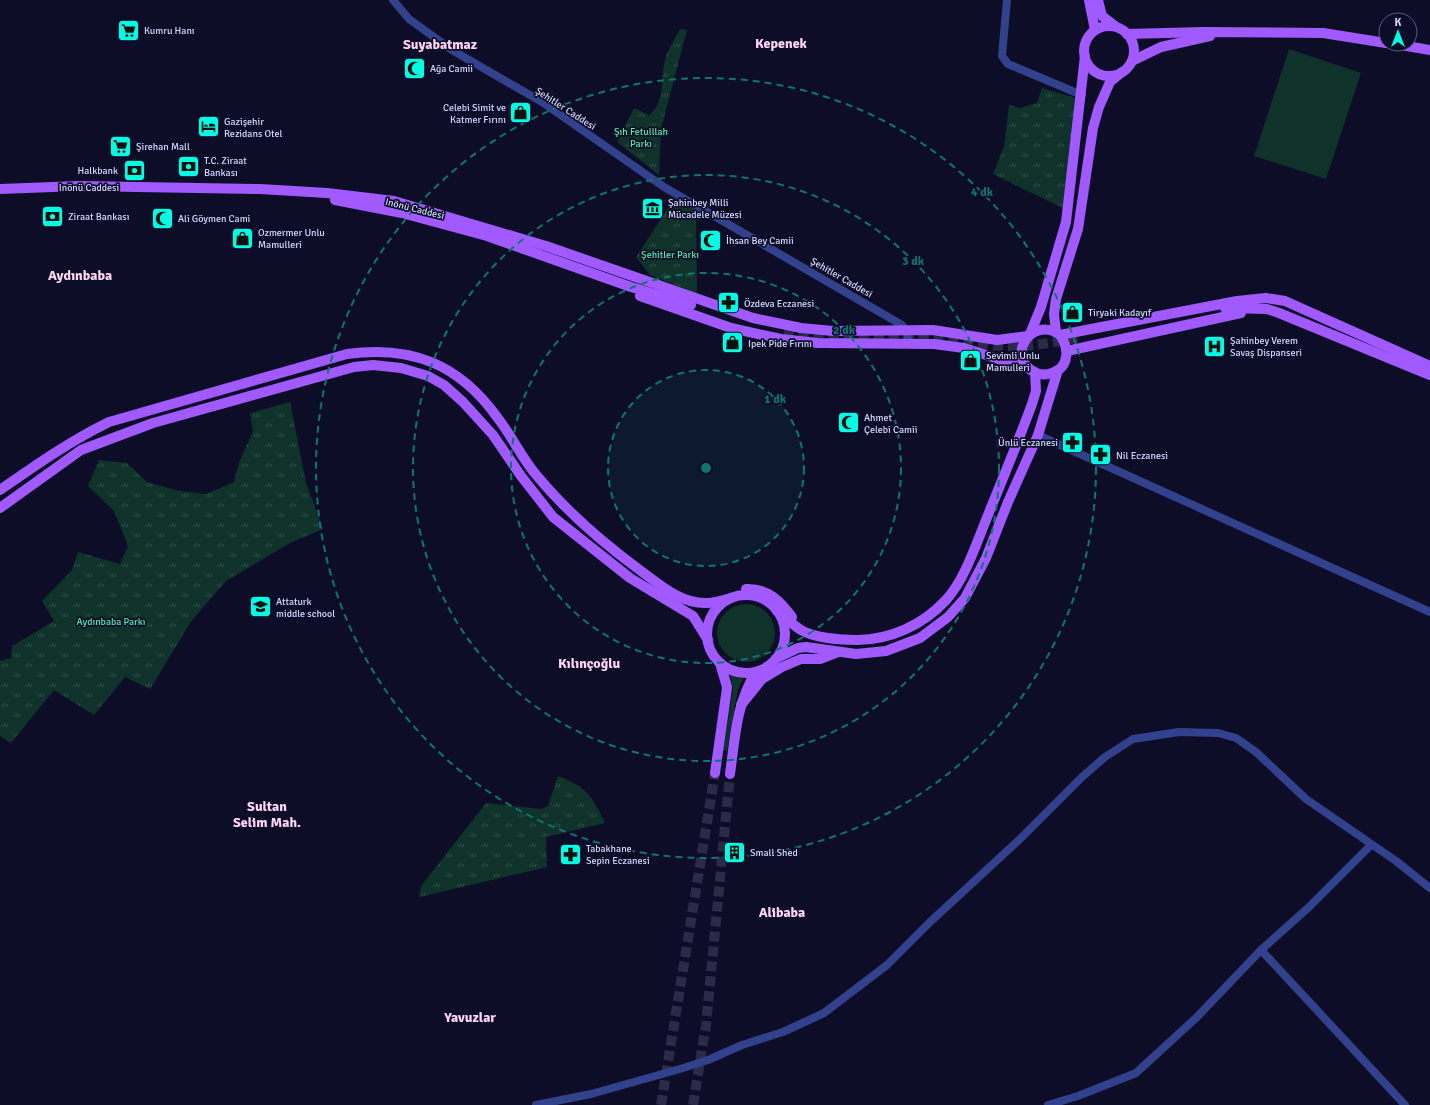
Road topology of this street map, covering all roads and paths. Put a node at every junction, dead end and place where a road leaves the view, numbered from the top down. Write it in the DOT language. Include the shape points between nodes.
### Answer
graph roads {
  1 [pos="393,0"];
  2 [pos="1007,0"];
  3 [pos="1089,0"];
  4 [pos="1098,0"];
  5 [pos="1115,26"];
  6 [pos="1094,30"];
  7 [pos="1232,33"];
  8 [pos="1127,34"];
  9 [pos="1378,42"];
  10 [pos="1418,48"];
  11 [pos="1430,50"];
  12 [pos="1085,56"];
  13 [pos="1132,61"];
  14 [pos="1122,72"];
  15 [pos="1082,95"];
  16 [pos="0,189"];
  17 [pos="251,189"];
  18 [pos="544,256"];
  19 [pos="574,257"];
  20 [pos="653,293"];
  21 [pos="1266,298"];
  22 [pos="1225,308"];
  23 [pos="1279,313"];
  24 [pos="784,330"];
  25 [pos="906,330"];
  26 [pos="1058,334"];
  27 [pos="1029,335"];
  28 [pos="1081,337"];
  29 [pos="909,344"];
  30 [pos="1067,351"];
  31 [pos="1430,366"];
  32 [pos="1058,370"];
  33 [pos="1032,371"];
  34 [pos="1430,375"];
  35 [pos="1038,435"];
  36 [pos="0,490"];
  37 [pos="0,508"];
  38 [pos="682,598"];
  39 [pos="731,598"];
  40 [pos="777,611"];
  41 [pos="1430,612"];
  42 [pos="801,630"];
  43 [pos="708,640"];
  44 [pos="839,651"];
  45 [pos="777,658"];
  46 [pos="720,663"];
  47 [pos="756,672"];
  48 [pos="741,705"];
  49 [pos="715,773"];
  50 [pos="730,774"];
  51 [pos="1371,845"];
  52 [pos="1430,888"];
  53 [pos="1261,950"];
  54 [pos="536,1105"];
  55 [pos="1048,1105"];
  56 [pos="1405,1105"];
  1 -- 25 [label="street, Şehitler Caddesi" via="409,19 452,50 542,102 664,187 865,302"];
  2 -- 15 [label="street" via="1002,56 1008,64"];
  3 -- 6 [label="main road"];
  4 -- 5 [label="main road" via="1102,16"];
  5 -- 6 [label="main road"];
  5 -- 8 [label="main road"];
  6 -- 12 [label="main road" via="1084,47"];
  7 -- 8 [label="main road"];
  7 -- 9 [label="main road" via="1323,33"];
  7 -- 13 [label="main road" via="1161,47"];
  8 -- 13 [label="main road" via="1134,47"];
  10 -- 11 [label="main road"];
  12 -- 14 [label="main road" via="1088,64 1099,74 1107,76"];
  12 -- 15 [label="main road"];
  13 -- 14 [label="main road"];
  14 -- 26 [label="main road" via="1110,82 1093,128 1078,229 1056,299 1054,314"];
  15 -- 27 [label="main road" via="1066,222 1041,307"];
  16 -- 17 [label="main road, Inönü Caddesi" via="79,186"];
  17 -- 18 [label="main road, Inönü Caddesi" via="259,194 315,197 402,213 487,236"];
  17 -- 19 [label="main road, Inönü Caddesi" via="327,193 394,201"];
  18 -- 20 [label="main road" via="623,285"];
  18 -- 29 [label="main road" via="629,292 706,320 751,333 818,343"];
  19 -- 20 [label="main road"];
  19 -- 25 [label="main road" via="753,318 801,328 833,331"];
  20 -- 24 [label="main road"];
  21 -- 22 [label="main road"];
  21 -- 26 [label="main road"];
  21 -- 31 [label="main road" via="1285,301"];
  22 -- 23 [label="main road" via="1267,309"];
  22 -- 28 [label="main road"];
  23 -- 30 [label="main road" via="1264,311 1226,316"];
  23 -- 34 [label="main road"];
  25 -- 27 [label="main road" via="933,330 997,340"];
  25 -- 29 [label="street"];
  26 -- 27 [label="main road" via="1048,329 1038,330"];
  26 -- 30 [label="main road" via="1065,342"];
  27 -- 33 [label="main road" via="1022,349 1025,364"];
  29 -- 33 [label="main road" via="964,348"];
  30 -- 32 [label="main road" via="1066,358"];
  32 -- 33 [label="main road" via="1044,375"];
  32 -- 35 [label="main road"];
  33 -- 42 [label="main road" via="1036,391 1021,435 971,556 946,600 908,628 876,639 850,640"];
  35 -- 41 [label="street"];
  35 -- 44 [label="main road" via="986,558 972,586 954,610 920,638 886,651 856,654"];
  36 -- 38 [label="main road" via="79,436 109,422 288,373 347,354 406,354 435,363 482,397 536,476 564,508 612,550"];
  37 -- 43 [label="main road" via="81,450 153,423 354,367 373,365 401,368 428,376 458,397 493,436 553,517 630,578 693,616"];
  38 -- 39 [label="main road" via="708,604"];
  38 -- 42 [label="main road" via="710,599 744,589 758,590 776,598"];
  39 -- 40 [label="main road" via="756,597 768,602"];
  39 -- 43 [label="main road" via="720,605 712,615 708,627"];
  40 -- 42 [label="main road"];
  40 -- 45 [label="main road" via="783,622 785,634 783,647"];
  43 -- 46 [label="main road" via="712,652"];
  44 -- 45 [label="main road" via="806,647"];
  44 -- 48 [label="main road" via="820,659 801,659 782,667 762,679"];
  45 -- 47 [label="main road"];
  46 -- 47 [label="main road" via="730,670"];
  46 -- 49 [label="main road" via="727,688"];
  47 -- 48 [label="main road" via="746,689"];
  48 -- 50 [label="main road"];
  51 -- 52 [label="street"];
  51 -- 53 [label="street" via="1308,908"];
  51 -- 54 [label="street" via="1306,799 1256,752 1236,738 1218,733 1179,732 1133,739 1105,757 1082,777 887,965 824,1013 783,1032 680,1069 591,1094"];
  53 -- 55 [label="street" via="1197,1018 1136,1073"];
  53 -- 56 [label="street"];
}
